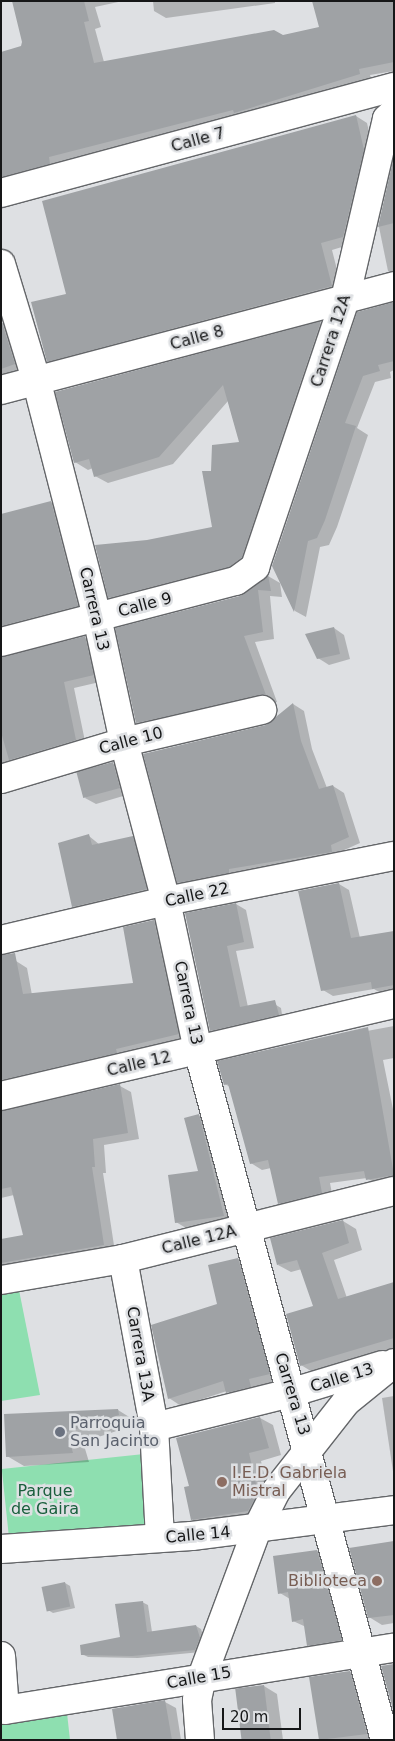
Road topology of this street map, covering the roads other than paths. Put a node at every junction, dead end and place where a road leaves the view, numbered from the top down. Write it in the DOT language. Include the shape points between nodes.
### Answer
graph roads {
  1 [pos="394,87"];
  2 [pos="394,112"];
  3 [pos="1,193"];
  4 [pos="1,264"];
  5 [pos="394,286"];
  6 [pos="345,299"];
  7 [pos="36,379"];
  8 [pos="1,390"];
  9 [pos="255,567"];
  10 [pos="97,617"];
  11 [pos="1,642"];
  12 [pos="262,710"];
  13 [pos="124,742"];
  14 [pos="1,779"];
  15 [pos="394,856"];
  16 [pos="166,901"];
  17 [pos="1,940"];
  18 [pos="394,1004"];
  19 [pos="198,1050"];
  20 [pos="1,1096"];
  21 [pos="394,1191"];
  22 [pos="246,1229"];
  23 [pos="123,1259"];
  24 [pos="1,1280"];
  25 [pos="394,1362"];
  26 [pos="290,1393"];
  27 [pos="154,1427"];
  28 [pos="308,1448"];
  29 [pos="394,1510"];
  30 [pos="328,1520"];
  31 [pos="257,1530"];
  32 [pos="160,1538"];
  33 [pos="1,1549"];
  34 [pos="394,1648"];
  35 [pos="362,1652"];
  36 [pos="1,1656"];
  37 [pos="202,1677"];
  38 [pos="200,1740"];
  39 [pos="385,1740"];
  1 -- 3 [label="street, Calle 7"];
  2 -- 6 [label="street, Carrera 12A" via="387,119"];
  4 -- 7 [label="street, Carrera 13"];
  5 -- 6 [label="street, Calle 8"];
  6 -- 7 [label="street, Calle 8"];
  6 -- 9 [label="street, Carrera 12A"];
  7 -- 8 [label="street, Calle 8"];
  7 -- 10 [label="street, Carrera 13"];
  9 -- 10 [label="street, Calle 9" via="236,581"];
  10 -- 11 [label="street, Calle 9"];
  10 -- 13 [label="street, Carrera 13"];
  12 -- 13 [label="street, Calle 10"];
  13 -- 14 [label="street, Calle 10"];
  13 -- 16 [label="street, Carrera 13"];
  15 -- 16 [label="street, Calle 22"];
  16 -- 17 [label="street, Calle 22"];
  16 -- 19 [label="street, Carrera 13"];
  18 -- 19 [label="street, Calle 12"];
  19 -- 20 [label="street, Calle 12"];
  19 -- 22 [label="street, Carrera 13"];
  21 -- 22 [label="street, Calle 12A"];
  22 -- 23 [label="street, Calle 12A"];
  22 -- 26 [label="street, Carrera 13"];
  23 -- 24 [label="street, Calle 12A"];
  23 -- 27 [label="street, Carrera 13A"];
  25 -- 26 [label="street, Calle 13"];
  25 -- 28 [label="street" via="346,1402"];
  26 -- 27 [label="street, Calle 13"];
  26 -- 28 [label="street, Carrera 13"];
  27 -- 32 [label="street, Carrera 13A"];
  28 -- 30 [label="street, Carrera 13"];
  28 -- 31 [label="street" via="276,1491"];
  29 -- 30 [label="street, Calle 14"];
  30 -- 31 [label="street, Calle 14"];
  30 -- 35 [label="street, Carrera 13"];
  31 -- 32 [label="street, Calle 14"];
  31 -- 37 [label="street"];
  32 -- 33 [label="street, Calle 14"];
  34 -- 35 [label="street, Calle 15"];
  35 -- 37 [label="street, Calle 15"];
  35 -- 39 [label="street, Carrera 13"];
  36 -- 37 [label="street, Calle 15" via="5,1710"];
  37 -- 38 [label="street" via="197,1700"];
}
